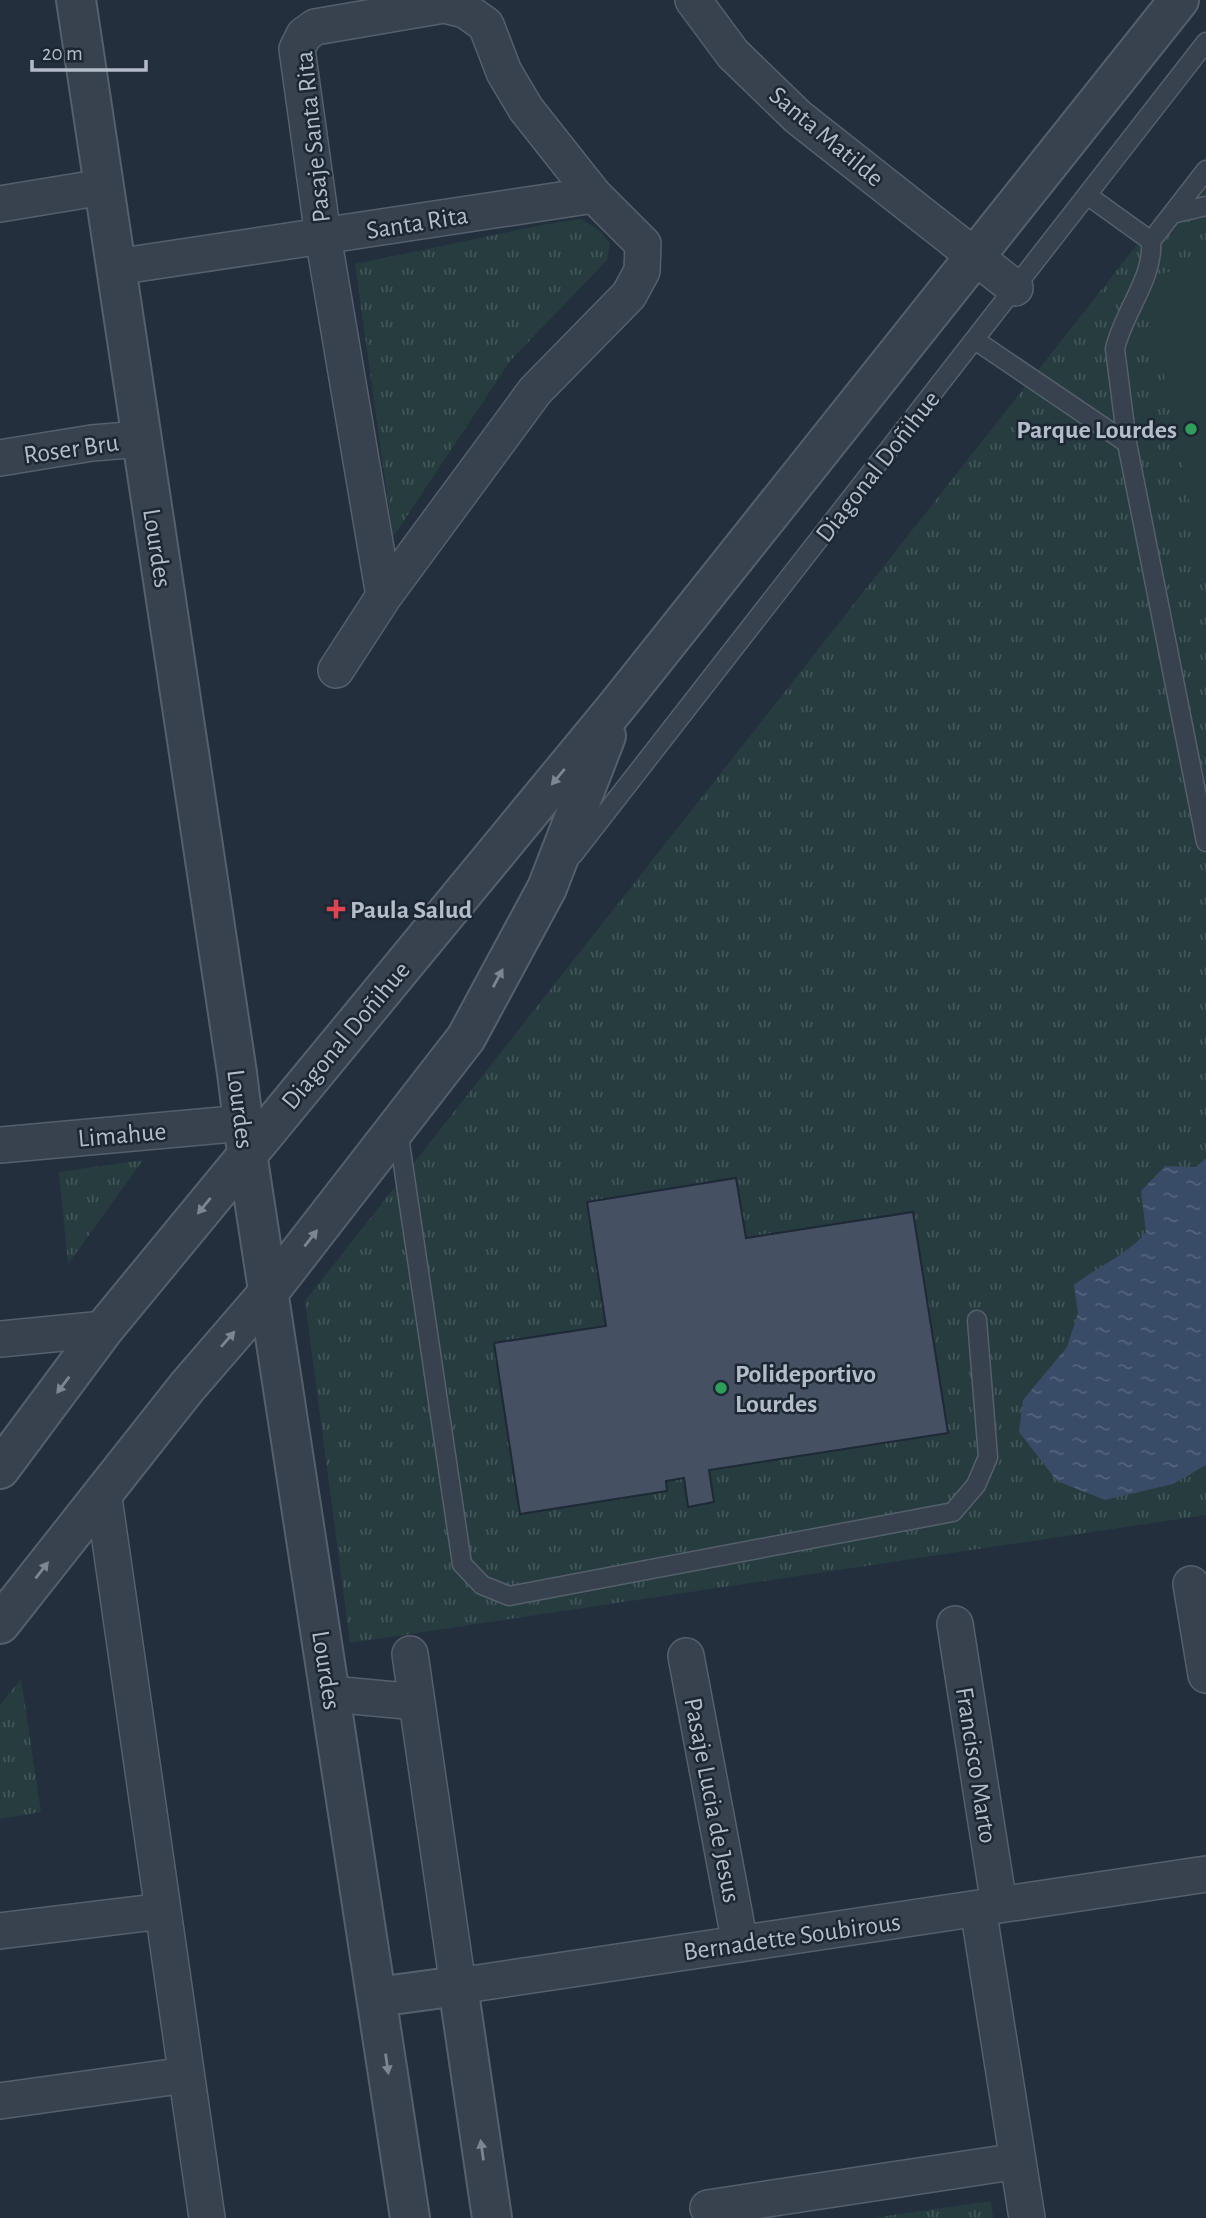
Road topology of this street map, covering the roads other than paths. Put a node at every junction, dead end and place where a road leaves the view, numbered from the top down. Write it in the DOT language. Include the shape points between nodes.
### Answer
graph roads {
  1 [pos="76,0"];
  2 [pos="693,0"];
  3 [pos="1179,0"];
  4 [pos="1206,42"];
  5 [pos="1206,170"];
  6 [pos="103,187"];
  7 [pos="594,195"];
  8 [pos="1087,195"];
  9 [pos="0,204"];
  10 [pos="1206,206"];
  11 [pos="1172,214"];
  12 [pos="323,236"];
  13 [pos="1151,241"];
  14 [pos="975,258"];
  15 [pos="116,267"];
  16 [pos="1015,288"];
  17 [pos="975,340"];
  18 [pos="141,439"];
  19 [pos="1127,443"];
  20 [pos="0,458"];
  21 [pos="384,596"];
  22 [pos="336,670"];
  23 [pos="617,706"];
  24 [pos="1206,842"];
  25 [pos="547,888"];
  26 [pos="398,1126"];
  27 [pos="245,1138"];
  28 [pos="0,1146"];
  29 [pos="269,1292"];
  30 [pos="976,1320"];
  31 [pos="104,1329"];
  32 [pos="0,1339"];
  33 [pos="0,1469"];
  34 [pos="103,1492"];
  35 [pos="1191,1584"];
  36 [pos="0,1624"];
  37 [pos="955,1624"];
  38 [pos="410,1654"];
  39 [pos="686,1656"];
  40 [pos="1206,1675"];
  41 [pos="331,1694"];
  42 [pos="417,1702"];
  43 [pos="1206,1874"];
  44 [pos="988,1907"];
  45 [pos="163,1911"];
  46 [pos="0,1931"];
  47 [pos="740,1944"];
  48 [pos="458,1986"];
  49 [pos="377,1997"];
  50 [pos="186,2075"];
  51 [pos="0,2101"];
  52 [pos="1018,2161"];
  53 [pos="708,2207"];
  54 [pos="764,2208"];
  55 [pos="207,2218"];
  56 [pos="410,2218"];
  57 [pos="492,2218"];
  58 [pos="1027,2218"];
  1 -- 6 [label="street, Lourdes"];
  2 -- 14 [label="street, Santa Matilde" via="733,54 798,117"];
  3 -- 14 [label="street, Diagonal Doñihue"];
  4 -- 8 [label="lane, Diagonal Doñihue"];
  5 -- 11 [label="lane"];
  6 -- 9 [label="street"];
  6 -- 15 [label="street, Lourdes"];
  7 -- 12 [label="street, Santa Rita"];
  7 -- 12 [label="street, Pasaje Santa Rita" via="526,109 504,72 486,25 465,10 444,5 315,27 304,35 297,49"];
  7 -- 21 [label="street, Pasaje Santa Rita" via="643,244 642,271 629,295 535,391"];
  8 -- 13 [label="lane"];
  8 -- 16 [label="lane, Diagonal Doñihue"];
  10 -- 11 [label="lane"];
  11 -- 13 [label="lane"];
  12 -- 15 [label="street, Santa Rita"];
  12 -- 21 [label="street, Pasaje Santa Rita"];
  13 -- 19 [label="lane" via="1152,256 1115,349"];
  14 -- 16 [label="street, Santa Matilde"];
  14 -- 23 [label="street, Diagonal Doñihue"];
  15 -- 18 [label="street, Lourdes"];
  16 -- 17 [label="lane, Diagonal Doñihue"];
  17 -- 19 [label="lane"];
  17 -- 25 [label="lane, Diagonal Doñihue"];
  18 -- 20 [label="street, Roser Bru"];
  18 -- 27 [label="street, Lourdes"];
  19 -- 24 [label="lane"];
  21 -- 22 [label="street, Pasaje Santa Rita"];
  23 -- 25 [label="street, Diagonal Doñihue"];
  23 -- 27 [label="street, Diagonal Doñihue, one-way"];
  26 -- 25 [label="street, Diagonal Doñihue, one-way" via="466,1038"];
  29 -- 26 [label="street, Diagonal Doñihue, one-way"];
  26 -- 30 [label="lane" via="462,1564 482,1586 509,1596 953,1512 976,1486 988,1457"];
  27 -- 28 [label="street, Limahue"];
  27 -- 29 [label="street, Lourdes"];
  27 -- 31 [label="street, Diagonal Doñihue, one-way"];
  34 -- 29 [label="street, Diagonal Doñihue, one-way"];
  29 -- 41 [label="street, Lourdes"];
  31 -- 32 [label="street"];
  31 -- 33 [label="street, Diagonal Doñihue, one-way"];
  36 -- 34 [label="street, Diagonal Doñihue, one-way"];
  34 -- 45 [label="street"];
  35 -- 40 [label="street"];
  37 -- 44 [label="street, Francisco Marto"];
  38 -- 42 [label="street"];
  39 -- 47 [label="street, Pasaje Lucia de Jesus"];
  41 -- 42 [label="street"];
  41 -- 49 [label="street, Lourdes"];
  42 -- 48 [label="street"];
  43 -- 44 [label="street, Bernadette Soubirous"];
  44 -- 47 [label="street, Bernadette Soubirous"];
  44 -- 52 [label="street, Francisco Marto"];
  45 -- 46 [label="street"];
  45 -- 50 [label="street"];
  47 -- 48 [label="street, Bernadette Soubirous"];
  48 -- 49 [label="street, Bernadette Soubirous"];
  57 -- 48 [label="street, one-way"];
  49 -- 56 [label="street, Lourdes, one-way"];
  50 -- 51 [label="street"];
  50 -- 55 [label="street"];
  52 -- 54 [label="street"];
  52 -- 58 [label="street, Francisco Marto"];
  53 -- 54 [label="street"];
}
